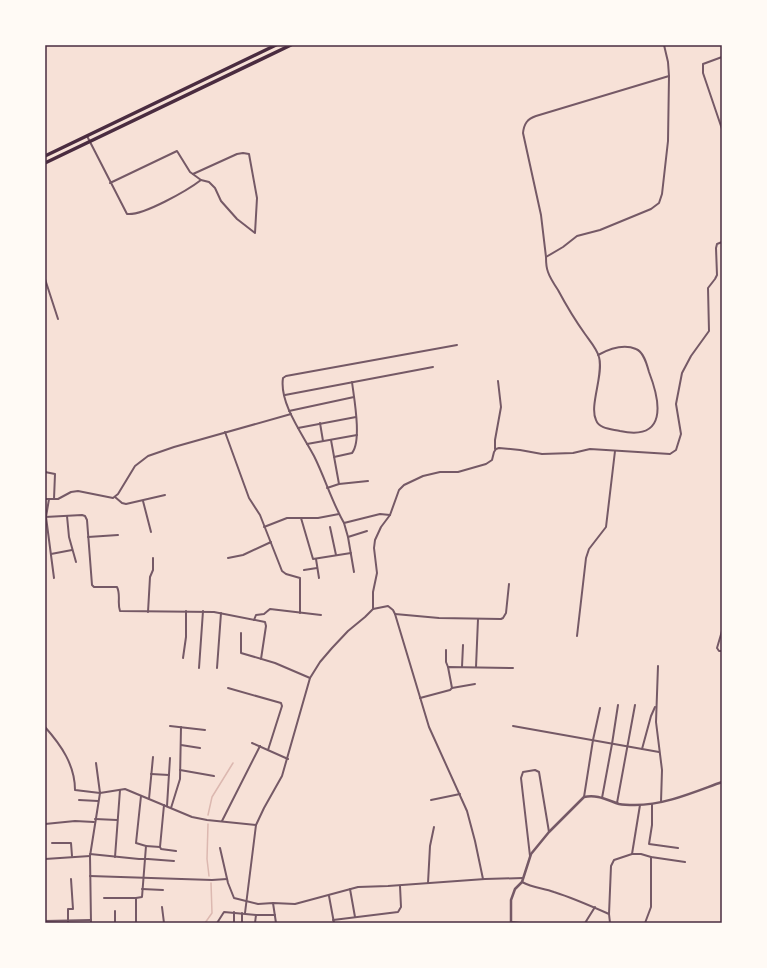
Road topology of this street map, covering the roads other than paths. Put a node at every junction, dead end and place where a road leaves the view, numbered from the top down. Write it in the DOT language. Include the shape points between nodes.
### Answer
graph roads {
  1 [pos="276,45"];
  2 [pos="291,45"];
  3 [pos="664,45"];
  4 [pos="722,57"];
  5 [pos="669,76"];
  6 [pos="156,103"];
  7 [pos="159,108"];
  8 [pos="722,129"];
  9 [pos="87,136"];
  10 [pos="90,142"];
  11 [pos="45,156"];
  12 [pos="45,163"];
  13 [pos="192,174"];
  14 [pos="201,180"];
  15 [pos="110,183"];
  16 [pos="722,242"];
  17 [pos="546,257"];
  18 [pos="45,280"];
  19 [pos="58,319"];
  20 [pos="457,345"];
  21 [pos="598,355"];
  22 [pos="433,367"];
  23 [pos="498,381"];
  24 [pos="352,382"];
  25 [pos="285,395"];
  26 [pos="354,397"];
  27 [pos="290,413"];
  28 [pos="356,417"];
  29 [pos="320,423"];
  30 [pos="298,428"];
  31 [pos="225,432"];
  32 [pos="357,435"];
  33 [pos="331,440"];
  34 [pos="323,441"];
  35 [pos="307,444"];
  36 [pos="494,451"];
  37 [pos="615,451"];
  38 [pos="334,457"];
  39 [pos="45,472"];
  40 [pos="368,481"];
  41 [pos="339,484"];
  42 [pos="327,488"];
  43 [pos="165,496"];
  44 [pos="115,497"];
  45 [pos="45,499"];
  46 [pos="49,499"];
  47 [pos="54,499"];
  48 [pos="143,501"];
  49 [pos="339,514"];
  50 [pos="388,515"];
  51 [pos="67,516"];
  52 [pos="45,517"];
  53 [pos="301,518"];
  54 [pos="344,523"];
  55 [pos="264,527"];
  56 [pos="330,527"];
  57 [pos="367,531"];
  58 [pos="151,532"];
  59 [pos="118,535"];
  60 [pos="88,537"];
  61 [pos="348,537"];
  62 [pos="271,542"];
  63 [pos="72,550"];
  64 [pos="351,553"];
  65 [pos="51,554"];
  66 [pos="336,556"];
  67 [pos="153,558"];
  68 [pos="228,558"];
  69 [pos="316,559"];
  70 [pos="76,562"];
  71 [pos="317,568"];
  72 [pos="304,570"];
  73 [pos="354,572"];
  74 [pos="54,578"];
  75 [pos="319,578"];
  76 [pos="509,584"];
  77 [pos="373,609"];
  78 [pos="203,611"];
  79 [pos="148,612"];
  80 [pos="186,612"];
  81 [pos="300,612"];
  82 [pos="221,613"];
  83 [pos="395,614"];
  84 [pos="321,615"];
  85 [pos="478,619"];
  86 [pos="254,620"];
  87 [pos="722,631"];
  88 [pos="241,633"];
  89 [pos="577,636"];
  90 [pos="463,645"];
  91 [pos="446,650"];
  92 [pos="722,651"];
  93 [pos="183,658"];
  94 [pos="261,659"];
  95 [pos="658,666"];
  96 [pos="448,667"];
  97 [pos="462,667"];
  98 [pos="476,667"];
  99 [pos="199,668"];
  100 [pos="217,668"];
  101 [pos="513,668"];
  102 [pos="310,678"];
  103 [pos="475,684"];
  104 [pos="228,688"];
  105 [pos="452,688"];
  106 [pos="420,698"];
  107 [pos="618,705"];
  108 [pos="635,705"];
  109 [pos="656,706"];
  110 [pos="600,708"];
  111 [pos="170,726"];
  112 [pos="513,726"];
  113 [pos="45,727"];
  114 [pos="181,727"];
  115 [pos="205,730"];
  116 [pos="593,740"];
  117 [pos="252,743"];
  118 [pos="612,744"];
  119 [pos="181,745"];
  120 [pos="260,746"];
  121 [pos="627,746"];
  122 [pos="200,748"];
  123 [pos="642,749"];
  124 [pos="268,750"];
  125 [pos="659,752"];
  126 [pos="153,757"];
  127 [pos="170,758"];
  128 [pos="288,759"];
  129 [pos="96,763"];
  130 [pos="180,770"];
  131 [pos="151,774"];
  132 [pos="169,775"];
  133 [pos="214,776"];
  134 [pos="722,782"];
  135 [pos="120,790"];
  136 [pos="100,793"];
  137 [pos="460,794"];
  138 [pos="141,796"];
  139 [pos="584,797"];
  140 [pos="602,798"];
  141 [pos="149,799"];
  142 [pos="79,800"];
  143 [pos="430,800"];
  144 [pos="98,801"];
  145 [pos="661,802"];
  146 [pos="617,803"];
  147 [pos="652,804"];
  148 [pos="640,805"];
  149 [pos="165,806"];
  150 [pos="172,808"];
  151 [pos="117,820"];
  152 [pos="95,821"];
  153 [pos="222,821"];
  154 [pos="45,824"];
  155 [pos="256,825"];
  156 [pos="434,827"];
  157 [pos="549,832"];
  158 [pos="52,843"];
  159 [pos="146,846"];
  160 [pos="160,847"];
  161 [pos="220,848"];
  162 [pos="678,848"];
  163 [pos="176,850"];
  164 [pos="632,854"];
  165 [pos="90,855"];
  166 [pos="72,856"];
  167 [pos="115,857"];
  168 [pos="530,857"];
  169 [pos="650,857"];
  170 [pos="145,858"];
  171 [pos="45,859"];
  172 [pos="174,861"];
  173 [pos="685,862"];
  174 [pos="90,876"];
  175 [pos="143,878"];
  176 [pos="523,878"];
  177 [pos="71,879"];
  178 [pos="227,879"];
  179 [pos="483,879"];
  180 [pos="522,882"];
  181 [pos="428,883"];
  182 [pos="400,885"];
  183 [pos="142,889"];
  184 [pos="350,889"];
  185 [pos="163,890"];
  186 [pos="329,896"];
  187 [pos="104,898"];
  188 [pos="136,898"];
  189 [pos="246,901"];
  190 [pos="273,903"];
  191 [pos="162,907"];
  192 [pos="595,907"];
  193 [pos="115,911"];
  194 [pos="234,912"];
  195 [pos="242,913"];
  196 [pos="245,913"];
  197 [pos="609,914"];
  198 [pos="256,915"];
  199 [pos="275,915"];
  200 [pos="355,918"];
  201 [pos="45,921"];
  202 [pos="68,922"];
  203 [pos="91,922"];
  204 [pos="334,922"];
  205 [pos="511,922"];
  206 [pos="115,923"];
  207 [pos="136,923"];
  208 [pos="164,923"];
  209 [pos="217,923"];
  210 [pos="234,923"];
  211 [pos="242,923"];
  212 [pos="255,923"];
  213 [pos="276,923"];
  214 [pos="522,923"];
  215 [pos="584,923"];
  216 [pos="610,923"];
  217 [pos="645,923"];
  1 -- 6 [label="main road"];
  2 -- 7 [label="main road"];
  3 -- 5 [label="street"];
  4 -- 8 [label="street" via="703,64 703,73"];
  5 -- 17 [label="street" via="668,141 659,203 651,209 600,230 577,236"];
  5 -- 17 [label="street" via="536,116 527,121 523,133 541,215"];
  6 -- 7 [label="main road"];
  6 -- 9 [label="main road"];
  7 -- 10 [label="main road"];
  9 -- 10 [label="street"];
  9 -- 11 [label="main road"];
  10 -- 12 [label="main road"];
  10 -- 15 [label="street"];
  13 -- 14 [label="street"];
  13 -- 14 [label="street" via="237,154 249,154 257,198 255,233 236,219 209,182"];
  13 -- 15 [label="street" via="176,151"];
  14 -- 15 [label="street" via="186,191 131,215 127,214"];
  16 -- 37 [label="street" via="717,244 716,248 716,277 708,288 709,331 682,373 676,404 681,434 676,450 670,454"];
  17 -- 21 [label="street" via="549,274"];
  18 -- 19 [label="street"];
  20 -- 25 [label="street" via="286,376 283,379"];
  21 -- 21 [label="street" via="600,369 594,412 596,420 602,426 629,433 637,433 653,426 658,410 657,399 655,386 642,353 632,348 618,348"];
  22 -- 24 [label="street"];
  23 -- 36 [label="street" via="501,407"];
  24 -- 25 [label="street"];
  24 -- 26 [label="street"];
  25 -- 27 [label="street"];
  26 -- 27 [label="street"];
  26 -- 28 [label="street"];
  27 -- 30 [label="street"];
  27 -- 31 [label="street"];
  28 -- 29 [label="street"];
  28 -- 32 [label="street"];
  29 -- 30 [label="street"];
  29 -- 34 [label="street"];
  30 -- 35 [label="street"];
  31 -- 44 [label="street" via="148,456 135,466"];
  31 -- 55 [label="street" via="249,498"];
  32 -- 33 [label="street"];
  32 -- 38 [label="street" via="353,452"];
  33 -- 34 [label="street"];
  33 -- 38 [label="street"];
  34 -- 35 [label="street"];
  35 -- 42 [label="street"];
  36 -- 37 [label="street" via="499,448 542,454 573,453 590,449"];
  36 -- 50 [label="street" via="493,458 486,464 458,472 440,472 423,476 404,485 399,490"];
  37 -- 89 [label="street" via="606,527 589,549 586,558"];
  38 -- 41 [label="street"];
  39 -- 47 [label="street" via="55,474"];
  40 -- 41 [label="street"];
  41 -- 42 [label="street"];
  42 -- 49 [label="street"];
  43 -- 48 [label="street"];
  44 -- 47 [label="street" via="75,491"];
  44 -- 48 [label="street" via="126,504"];
  45 -- 46 [label="street"];
  46 -- 47 [label="street"];
  46 -- 52 [label="street"];
  48 -- 58 [label="street"];
  49 -- 53 [label="street"];
  49 -- 54 [label="street"];
  50 -- 54 [label="street"];
  50 -- 77 [label="street" via="375,540 377,573"];
  51 -- 52 [label="street"];
  51 -- 60 [label="street" via="85,516"];
  51 -- 63 [label="street"];
  52 -- 65 [label="street"];
  53 -- 55 [label="street" via="285,519"];
  53 -- 69 [label="street" via="311,556"];
  54 -- 61 [label="street"];
  55 -- 62 [label="street"];
  56 -- 66 [label="street"];
  57 -- 61 [label="street"];
  59 -- 60 [label="street"];
  60 -- 79 [label="street" via="92,585 117,588 120,611"];
  61 -- 64 [label="street"];
  62 -- 68 [label="street" via="243,555"];
  62 -- 81 [label="street" via="284,573 300,578"];
  63 -- 65 [label="street"];
  63 -- 70 [label="street"];
  64 -- 66 [label="street"];
  64 -- 73 [label="street"];
  65 -- 74 [label="street"];
  66 -- 69 [label="street"];
  67 -- 79 [label="street"];
  69 -- 71 [label="street"];
  71 -- 72 [label="street"];
  71 -- 75 [label="street"];
  76 -- 85 [label="street" via="506,613 503,618"];
  77 -- 83 [label="street" via="388,606"];
  77 -- 102 [label="street" via="332,648"];
  78 -- 80 [label="street"];
  78 -- 82 [label="street"];
  78 -- 99 [label="street"];
  79 -- 80 [label="street"];
  80 -- 93 [label="street"];
  81 -- 84 [label="street"];
  81 -- 86 [label="street" via="270,609 264,614 256,615"];
  82 -- 86 [label="street"];
  82 -- 100 [label="street"];
  83 -- 85 [label="street"];
  83 -- 106 [label="street"];
  85 -- 98 [label="street"];
  86 -- 94 [label="street" via="266,624"];
  87 -- 92 [label="street" via="717,648"];
  88 -- 94 [label="street" via="241,653"];
  90 -- 97 [label="street"];
  91 -- 96 [label="street"];
  94 -- 102 [label="street"];
  95 -- 109 [label="street"];
  96 -- 97 [label="street"];
  96 -- 105 [label="street"];
  97 -- 98 [label="street"];
  98 -- 101 [label="street"];
  102 -- 128 [label="street"];
  103 -- 105 [label="street"];
  104 -- 124 [label="street" via="280,702 282,705"];
  105 -- 106 [label="street"];
  106 -- 137 [label="street" via="435,740"];
  107 -- 118 [label="street"];
  108 -- 121 [label="street"];
  109 -- 123 [label="street"];
  109 -- 125 [label="street"];
  110 -- 116 [label="street"];
  111 -- 114 [label="street"];
  112 -- 116 [label="street"];
  113 -- 136 [label="street" via="58,742 71,766 74,790"];
  114 -- 115 [label="street"];
  114 -- 119 [label="street"];
  116 -- 118 [label="street"];
  116 -- 139 [label="street"];
  117 -- 120 [label="street"];
  118 -- 121 [label="street"];
  118 -- 140 [label="street"];
  119 -- 122 [label="street"];
  119 -- 130 [label="street"];
  120 -- 124 [label="street"];
  120 -- 153 [label="street"];
  121 -- 123 [label="street"];
  121 -- 146 [label="street"];
  123 -- 125 [label="street"];
  124 -- 128 [label="street"];
  125 -- 145 [label="street" via="662,770"];
  126 -- 131 [label="street"];
  127 -- 132 [label="street"];
  128 -- 155 [label="street" via="282,776"];
  129 -- 136 [label="street"];
  130 -- 133 [label="street"];
  130 -- 150 [label="street"];
  131 -- 132 [label="street"];
  131 -- 141 [label="street"];
  132 -- 149 [label="street"];
  134 -- 145 [label="street"];
  135 -- 136 [label="street"];
  135 -- 138 [label="street" via="125,789"];
  135 -- 151 [label="street"];
  136 -- 144 [label="street"];
  137 -- 143 [label="street"];
  137 -- 179 [label="street" via="467,811"];
  138 -- 141 [label="street"];
  138 -- 159 [label="street" via="136,843"];
  139 -- 140 [label="street"];
  139 -- 157 [label="street"];
  140 -- 146 [label="street"];
  141 -- 149 [label="street"];
  142 -- 144 [label="street"];
  144 -- 152 [label="street"];
  145 -- 147 [label="street"];
  146 -- 148 [label="street"];
  147 -- 148 [label="street"];
  147 -- 162 [label="street" via="649,844"];
  148 -- 164 [label="street"];
  149 -- 150 [label="street"];
  149 -- 160 [label="street"];
  150 -- 153 [label="street" via="192,817"];
  151 -- 152 [label="street"];
  151 -- 167 [label="street"];
  152 -- 154 [label="street"];
  152 -- 165 [label="street"];
  153 -- 155 [label="street"];
  155 -- 189 [label="street"];
  156 -- 181 [label="street"];
  157 -- 168 [label="street"];
  157 -- 168 [label="street" via="540,772 523,772 521,778"];
  158 -- 166 [label="street" via="71,843"];
  159 -- 160 [label="street"];
  159 -- 170 [label="street"];
  160 -- 163 [label="street"];
  161 -- 178 [label="street"];
  164 -- 169 [label="street"];
  164 -- 197 [label="street" via="612,863"];
  165 -- 166 [label="street"];
  165 -- 167 [label="street"];
  165 -- 174 [label="street"];
  166 -- 171 [label="street"];
  167 -- 170 [label="street"];
  168 -- 176 [label="street"];
  169 -- 173 [label="street"];
  169 -- 217 [label="street" via="651,907"];
  170 -- 172 [label="street"];
  170 -- 175 [label="street"];
  174 -- 175 [label="street"];
  174 -- 203 [label="street"];
  175 -- 178 [label="street"];
  175 -- 183 [label="street"];
  176 -- 179 [label="street"];
  176 -- 180 [label="street"];
  177 -- 202 [label="street" via="73,909 68,909"];
  178 -- 189 [label="street" via="234,898"];
  179 -- 181 [label="street"];
  180 -- 192 [label="street" via="533,888 545,889"];
  180 -- 205 [label="street" via="515,889 511,900"];
  181 -- 182 [label="street"];
  182 -- 184 [label="street"];
  182 -- 200 [label="street" via="401,907 398,912"];
  183 -- 185 [label="street"];
  183 -- 188 [label="street" via="142,896"];
  184 -- 186 [label="street"];
  184 -- 200 [label="street"];
  186 -- 190 [label="street" via="296,904"];
  186 -- 204 [label="street"];
  187 -- 188 [label="street"];
  188 -- 207 [label="street"];
  189 -- 190 [label="street" via="258,904"];
  189 -- 196 [label="street"];
  190 -- 199 [label="street"];
  191 -- 208 [label="street"];
  192 -- 197 [label="street"];
  192 -- 215 [label="street"];
  193 -- 206 [label="street"];
  194 -- 195 [label="street"];
  194 -- 209 [label="street" via="224,912"];
  194 -- 210 [label="street"];
  195 -- 196 [label="street"];
  195 -- 211 [label="street"];
  196 -- 198 [label="street"];
  197 -- 216 [label="street"];
  198 -- 199 [label="street"];
  198 -- 212 [label="street"];
  199 -- 213 [label="street"];
  200 -- 204 [label="street"];
  201 -- 202 [label="street"];
  202 -- 203 [label="street"];
  205 -- 214 [label="street"];
}
